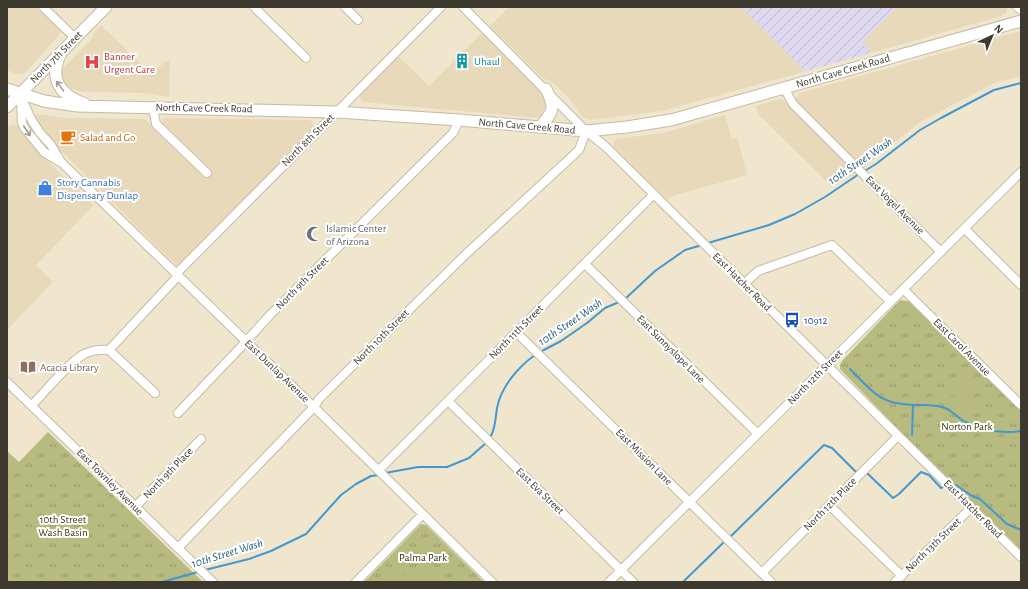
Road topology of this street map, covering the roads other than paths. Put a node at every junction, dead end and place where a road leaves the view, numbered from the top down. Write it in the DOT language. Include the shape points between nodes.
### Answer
graph roads {
  1 [pos="42,7"];
  2 [pos="106,7"];
  3 [pos="254,7"];
  4 [pos="345,7"];
  5 [pos="441,7"];
  6 [pos="463,7"];
  7 [pos="1018,7"];
  8 [pos="1021,10"];
  9 [pos="358,20"];
  10 [pos="1021,21"];
  11 [pos="75,38"];
  12 [pos="62,52"];
  13 [pos="306,58"];
  14 [pos="784,88"];
  15 [pos="7,89"];
  16 [pos="546,89"];
  17 [pos="20,94"];
  18 [pos="91,106"];
  19 [pos="7,107"];
  20 [pos="153,107"];
  21 [pos="336,112"];
  22 [pos="459,120"];
  23 [pos="540,127"];
  24 [pos="586,131"];
  25 [pos="1021,172"];
  26 [pos="207,173"];
  27 [pos="654,194"];
  28 [pos="964,229"];
  29 [pos="941,252"];
  30 [pos="585,264"];
  31 [pos="177,275"];
  32 [pos="744,284"];
  33 [pos="1021,285"];
  34 [pos="903,289"];
  35 [pos="890,301"];
  36 [pos="516,332"];
  37 [pos="246,341"];
  38 [pos="109,350"];
  39 [pos="826,365"];
  40 [pos="7,382"];
  41 [pos="154,392"];
  42 [pos="448,401"];
  43 [pos="32,405"];
  44 [pos="1021,405"];
  45 [pos="314,407"];
  46 [pos="178,412"];
  47 [pos="758,434"];
  48 [pos="898,436"];
  49 [pos="201,439"];
  50 [pos="379,470"];
  51 [pos="689,502"];
  52 [pos="829,505"];
  53 [pos="135,508"];
  54 [pos="971,508"];
  55 [pos="423,514"];
  56 [pos="178,548"];
  57 [pos="1021,557"];
  58 [pos="620,570"];
  59 [pos="762,573"];
  60 [pos="902,576"];
  61 [pos="213,582"];
  62 [pos="356,582"];
  63 [pos="492,582"];
  64 [pos="609,582"];
  65 [pos="632,582"];
  66 [pos="771,582"];
  67 [pos="895,582"];
  1 -- 11 [label="street"];
  2 -- 11 [label="main road, North 7th Street"];
  3 -- 13 [label="street"];
  4 -- 9 [label="street"];
  5 -- 21 [label="street, North 8th Street"];
  6 -- 16 [label="street, East Hatcher Road"];
  7 -- 8 [label="street"];
  10 -- 14 [label="main road, North Cave Creek Road"];
  11 -- 12 [label="main road, North 7th Street"];
  12 -- 17 [label="main road, North 7th Street"];
  18 -- 12 [label="main road, one-way" via="70,97 56,81 56,63"];
  14 -- 24 [label="main road, North Cave Creek Road" via="662,122"];
  14 -- 29 [label="street, East Vogel Avenue" via="793,104"];
  15 -- 17 [label="main road"];
  16 -- 23 [label="main road" via="553,106"];
  16 -- 24 [label="street, East Hatcher Road"];
  17 -- 18 [label="main road, North Cave Creek Road" via="60,104"];
  17 -- 19 [label="main road, North 7th Street"];
  17 -- 31 [label="street, East Dunlap Avenue" via="31,119 61,162"];
  18 -- 20 [label="main road, North Cave Creek Road"];
  20 -- 21 [label="main road, North Cave Creek Road"];
  20 -- 26 [label="street" via="156,124"];
  21 -- 22 [label="main road, North Cave Creek Road"];
  21 -- 31 [label="street, North 8th Street"];
  22 -- 23 [label="main road, North Cave Creek Road"];
  22 -- 37 [label="street, North 9th Street" via="453,133"];
  23 -- 24 [label="main road, North Cave Creek Road"];
  24 -- 27 [label="street, East Hatcher Road"];
  24 -- 45 [label="street, North 10th Street" via="579,150 464,256 319,399"];
  25 -- 28 [label="street, North 12th Street"];
  27 -- 30 [label="street, North 11th Street"];
  27 -- 32 [label="street, East Hatcher Road"];
  28 -- 29 [label="street, North 12th Street"];
  28 -- 33 [label="street"];
  29 -- 34 [label="street, North 12th Street"];
  30 -- 36 [label="street, North 11th Street"];
  30 -- 47 [label="street, East Sunnyslope Lane"];
  31 -- 37 [label="street, East Dunlap Avenue"];
  31 -- 38 [label="street, North 8th Street"];
  32 -- 35 [label="street" via="766,268 832,245"];
  32 -- 39 [label="street, East Hatcher Road"];
  34 -- 35 [label="street, North 12th Street"];
  34 -- 44 [label="street, East Carol Avenue"];
  35 -- 39 [label="street, North 12th Street"];
  36 -- 42 [label="street, North 11th Street"];
  36 -- 51 [label="street, East Mission Lane"];
  37 -- 45 [label="street, East Dunlap Avenue"];
  37 -- 46 [label="street, North 9th Street"];
  38 -- 41 [label="street"];
  38 -- 43 [label="street" via="101,349 84,354"];
  39 -- 47 [label="street, North 12th Street"];
  39 -- 48 [label="street, East Hatcher Road"];
  40 -- 43 [label="street, East Townley Avenue"];
  42 -- 50 [label="street, North 11th Street"];
  42 -- 58 [label="street, East Eva Street"];
  43 -- 53 [label="street, East Townley Avenue"];
  45 -- 50 [label="street, East Dunlap Avenue"];
  45 -- 56 [label="street, North 10th Street"];
  47 -- 51 [label="street, North 12th Street"];
  48 -- 52 [label="street, North 12th Place"];
  48 -- 54 [label="street, East Hatcher Road"];
  49 -- 53 [label="street, North 9th Place"];
  50 -- 55 [label="street, East Dunlap Avenue"];
  51 -- 58 [label="street, North 12th Street"];
  51 -- 59 [label="street, East Mission Lane"];
  52 -- 59 [label="street, North 12th Place"];
  52 -- 60 [label="street"];
  53 -- 56 [label="street, East Townley Avenue"];
  54 -- 57 [label="street, East Hatcher Road"];
  54 -- 60 [label="street, North 13th Street"];
  55 -- 62 [label="street"];
  55 -- 63 [label="street, East Dunlap Avenue"];
  56 -- 61 [label="street, East Townley Avenue"];
  58 -- 64 [label="street, North 12th Street"];
  58 -- 65 [label="street, East Eva Street"];
  59 -- 66 [label="street, East Mission Lane"];
  60 -- 67 [label="street, North 13th Street"];
}
